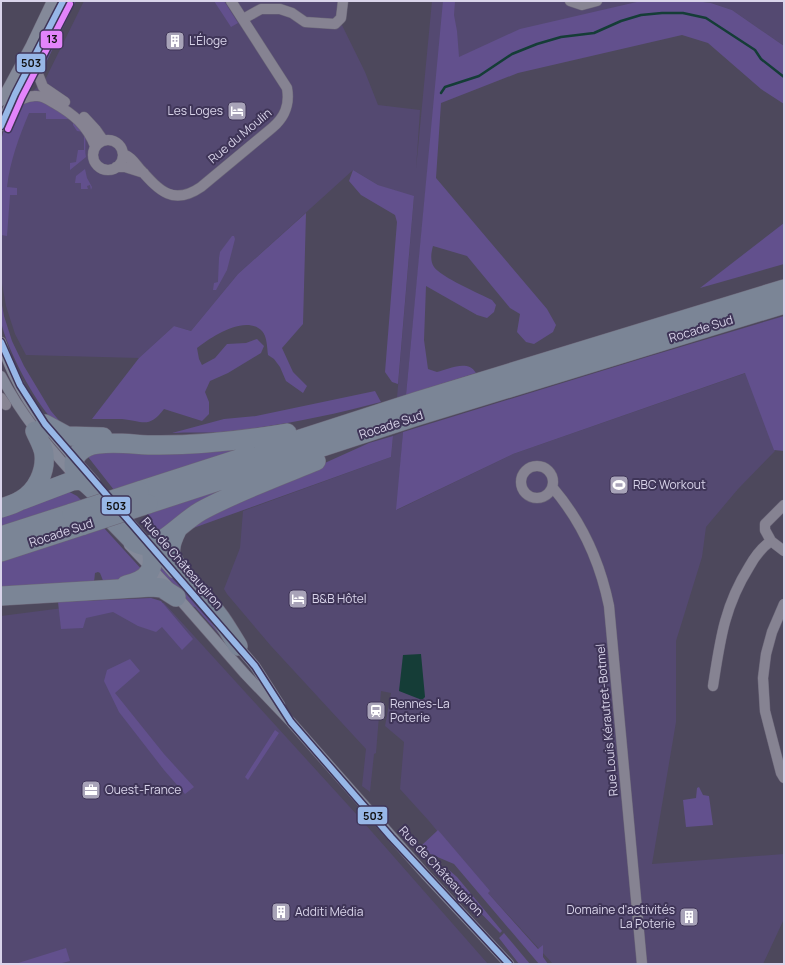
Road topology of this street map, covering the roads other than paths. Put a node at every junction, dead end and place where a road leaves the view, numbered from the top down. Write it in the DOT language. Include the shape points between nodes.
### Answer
graph roads {
  1 [pos="52,1"];
  2 [pos="63,1"];
  3 [pos="231,1"];
  4 [pos="343,1"];
  5 [pos="570,1"];
  6 [pos="597,1"];
  7 [pos="244,19"];
  8 [pos="33,61"];
  9 [pos="5,104"];
  10 [pos="1,126"];
  11 [pos="99,143"];
  12 [pos="123,154"];
  13 [pos="116,168"];
  14 [pos="144,173"];
  15 [pos="784,290"];
  16 [pos="784,304"];
  17 [pos="1,342"];
  18 [pos="1,376"];
  19 [pos="414,412"];
  20 [pos="380,426"];
  21 [pos="40,428"];
  22 [pos="311,435"];
  23 [pos="182,444"];
  24 [pos="74,458"];
  25 [pos="78,480"];
  26 [pos="552,488"];
  27 [pos="90,497"];
  28 [pos="144,497"];
  29 [pos="22,500"];
  30 [pos="784,505"];
  31 [pos="1,508"];
  32 [pos="78,519"];
  33 [pos="178,528"];
  34 [pos="1,536"];
  35 [pos="132,537"];
  36 [pos="771,542"];
  37 [pos="150,546"];
  38 [pos="784,551"];
  39 [pos="1,552"];
  40 [pos="151,568"];
  41 [pos="105,589"];
  42 [pos="1,596"];
  43 [pos="176,597"];
  44 [pos="784,604"];
  45 [pos="238,646"];
  46 [pos="713,686"];
  47 [pos="765,712"];
  48 [pos="291,722"];
  49 [pos="784,762"];
  50 [pos="784,778"];
  51 [pos="509,964"];
  52 [pos="642,964"];
  1 -- 9 [label="main road"];
  2 -- 8 [label="main road"];
  3 -- 7 [label="street, Rue du Moulin"];
  4 -- 7 [label="street" via="341,18 335,24 305,22 280,9 261,9"];
  5 -- 6 [label="street" via="582,5"];
  7 -- 14 [label="street, Rue du Moulin" via="287,88 288,104 283,117 192,193 180,196 169,194"];
  8 -- 9 [label="main road"];
  8 -- 11 [label="street" via="43,87 90,122"];
  9 -- 10 [label="main road"];
  9 -- 11 [label="street" via="26,97 45,98 76,117"];
  11 -- 12 [label="street" via="108,139 116,141"];
  11 -- 13 [label="street" via="93,157 98,166 108,170"];
  12 -- 13 [label="street"];
  12 -- 14 [label="street, Rue du Moulin" via="130,157"];
  13 -- 14 [label="street, Rue du Moulin"];
  15 -- 19 [label="highway, Rocade Sud"];
  16 -- 19 [label="highway, Rocade Sud"];
  17 -- 21 [label="main road, Rue de Châteaugiron" via="14,376"];
  18 -- 21 [label="main road, Rue de Châteaugiron" via="14,400"];
  19 -- 20 [label="highway"];
  20 -- 22 [label="highway, Rocade Sud"];
  20 -- 28 [label="highway, Rocade Sud"];
  20 -- 33 [label="highway" via="349,447 215,504"];
  21 -- 23 [label="highway" via="71,436 130,438"];
  21 -- 24 [label="main road, Rue de Châteaugiron"];
  21 -- 25 [label="main road, Rue de Châteaugiron"];
  21 -- 29 [label="highway" via="44,466 34,488"];
  22 -- 23 [label="highway" via="287,433 243,440"];
  22 -- 28 [label="highway, Rocade Sud"];
  23 -- 24 [label="highway" via="92,445"];
  24 -- 25 [label="highway" via="73,468"];
  24 -- 35 [label="main road, Rue de Châteaugiron"];
  25 -- 27 [label="main road, Rue de Châteaugiron"];
  25 -- 29 [label="highway"];
  25 -- 35 [label="highway" via="88,484"];
  26 -- 52 [label="street, Rue Louis Kérautret-Botmel" via="564,501 585,535 595,554 606,588"];
  27 -- 35 [label="main road, Rue de Châteaugiron"];
  27 -- 37 [label="highway" via="133,541"];
  28 -- 32 [label="highway, Rocade Sud, bridge"];
  29 -- 31 [label="highway"];
  30 -- 36 [label="street" via="765,524"];
  32 -- 34 [label="highway, Rocade Sud"];
  32 -- 39 [label="highway, Rocade Sud"];
  33 -- 37 [label="highway"];
  33 -- 45 [label="highway" via="170,547 171,554 194,587 218,614"];
  35 -- 37 [label="main road, Rue de Châteaugiron"];
  35 -- 40 [label="main road, Rue de Châteaugiron"];
  36 -- 38 [label="street"];
  36 -- 46 [label="street" via="759,551 731,603 720,640"];
  37 -- 40 [label="highway" via="153,556"];
  37 -- 45 [label="main road, Rue de Châteaugiron"];
  40 -- 41 [label="highway" via="143,579 135,583"];
  40 -- 43 [label="main road, Rue de Châteaugiron"];
  41 -- 42 [label="highway"];
  41 -- 43 [label="highway" via="155,587 162,588"];
  43 -- 48 [label="main road, Rue de Châteaugiron"];
  44 -- 47 [label="street" via="766,654 763,678"];
  45 -- 48 [label="main road, Rue de Châteaugiron" via="265,680"];
  47 -- 49 [label="street"];
  47 -- 50 [label="street"];
  48 -- 51 [label="main road, Rue de Châteaugiron" via="391,837"];
}
